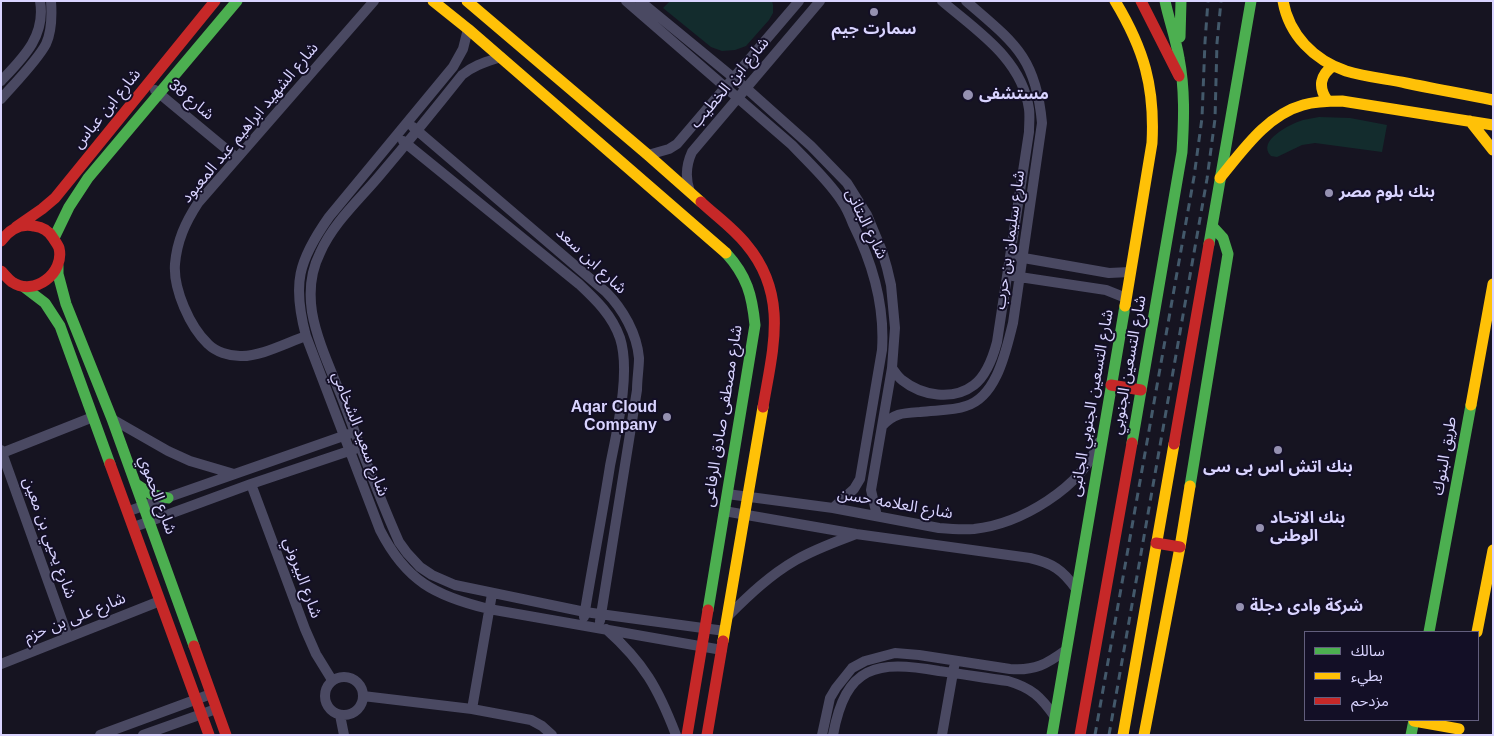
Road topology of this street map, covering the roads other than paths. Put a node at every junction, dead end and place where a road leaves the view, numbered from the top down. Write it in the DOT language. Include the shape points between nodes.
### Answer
graph roads {
  1 [pos="40,1"];
  2 [pos="51,1"];
  3 [pos="215,1"];
  4 [pos="237,1"];
  5 [pos="374,1"];
  6 [pos="433,1"];
  7 [pos="467,1"];
  8 [pos="626,1"];
  9 [pos="640,1"];
  10 [pos="820,1"];
  11 [pos="942,1"];
  12 [pos="966,1"];
  13 [pos="1115,1"];
  14 [pos="1141,1"];
  15 [pos="1165,1"];
  16 [pos="1181,1"];
  17 [pos="1251,1"];
  18 [pos="1282,1"];
  19 [pos="796,2"];
  20 [pos="468,29"];
  21 [pos="1179,56"];
  22 [pos="500,57"];
  23 [pos="1333,66"];
  24 [pos="734,78"];
  25 [pos="1,81"];
  26 [pos="148,84"];
  27 [pos="1182,84"];
  28 [pos="725,87"];
  29 [pos="746,88"];
  30 [pos="160,93"];
  31 [pos="737,98"];
  32 [pos="1,99"];
  33 [pos="1327,100"];
  34 [pos="1493,100"];
  35 [pos="1470,121"];
  36 [pos="408,122"];
  37 [pos="1493,125"];
  38 [pos="418,130"];
  39 [pos="397,136"];
  40 [pos="407,144"];
  41 [pos="1493,150"];
  42 [pos="648,155"];
  43 [pos="237,158"];
  44 [pos="1220,178"];
  45 [pos="690,193"];
  46 [pos="1212,226"];
  47 [pos="7,234"];
  48 [pos="54,238"];
  49 [pos="1010,256"];
  50 [pos="1022,258"];
  51 [pos="58,266"];
  52 [pos="1,271"];
  53 [pos="1130,272"];
  54 [pos="1007,275"];
  55 [pos="1020,277"];
  56 [pos="1493,284"];
  57 [pos="24,287"];
  58 [pos="1126,298"];
  59 [pos="306,336"];
  60 [pos="892,368"];
  61 [pos="1111,385"];
  62 [pos="1141,390"];
  63 [pos="93,417"];
  64 [pos="112,419"];
  65 [pos="882,426"];
  66 [pos="1104,427"];
  67 [pos="355,432"];
  68 [pos="344,436"];
  69 [pos="615,439"];
  70 [pos="628,442"];
  71 [pos="362,447"];
  72 [pos="2,451"];
  73 [pos="350,451"];
  74 [pos="234,474"];
  75 [pos="136,484"];
  76 [pos="251,484"];
  77 [pos="727,494"];
  78 [pos="748,497"];
  79 [pos="168,498"];
  80 [pos="144,506"];
  81 [pos="833,508"];
  82 [pos="128,511"];
  83 [pos="724,511"];
  84 [pos="745,514"];
  85 [pos="877,516"];
  86 [pos="150,520"];
  87 [pos="134,526"];
  88 [pos="856,534"];
  89 [pos="1156,543"];
  90 [pos="1180,547"];
  91 [pos="1493,550"];
  92 [pos="1076,589"];
  93 [pos="492,594"];
  94 [pos="160,601"];
  95 [pos="489,609"];
  96 [pos="585,612"];
  97 [pos="601,614"];
  98 [pos="728,616"];
  99 [pos="583,625"];
  100 [pos="602,628"];
  101 [pos="705,628"];
  102 [pos="725,631"];
  103 [pos="1429,631"];
  104 [pos="1477,631"];
  105 [pos="68,636"];
  106 [pos="701,647"];
  107 [pos="722,650"];
  108 [pos="1066,650"];
  109 [pos="955,662"];
  110 [pos="1,664"];
  111 [pos="953,673"];
  112 [pos="332,680"];
  113 [pos="211,694"];
  114 [pos="363,696"];
  115 [pos="195,700"];
  116 [pos="216,709"];
  117 [pos="472,709"];
  118 [pos="201,714"];
  119 [pos="340,715"];
  120 [pos="1055,717"];
  121 [pos="1414,721"];
  122 [pos="1420,721"];
  123 [pos="1459,728"];
  124 [pos="100,735"];
  125 [pos="143,735"];
  126 [pos="209,735"];
  127 [pos="226,735"];
  128 [pos="344,735"];
  129 [pos="552,735"];
  130 [pos="676,735"];
  131 [pos="687,735"];
  132 [pos="707,735"];
  133 [pos="822,735"];
  134 [pos="834,735"];
  135 [pos="942,735"];
  136 [pos="1052,735"];
  137 [pos="1080,735"];
  138 [pos="1123,735"];
  139 [pos="1144,735"];
  140 [pos="1411,735"];
  1 -- 25 [label="street" via="42,13 38,35"];
  2 -- 32 [label="street" via="46,44"];
  3 -- 26 [label="main road, شارع ابن عباس"];
  4 -- 30 [label="main road, شارع ابن عباس"];
  5 -- 43 [label="street, شارع الشهيد ابراهيم عبد المعبود"];
  6 -- 20 [label="main road, شارع مصطفى صادق الرفاعى"];
  7 -- 42 [label="main road"];
  8 -- 28 [label="street, شارع البتانى"];
  9 -- 24 [label="street, شارع البتانى"];
  10 -- 29 [label="street, شارع ابن الخطيب"];
  11 -- 49 [label="street, شارع سليمان بن حرب" via="1001,51 1025,93 1029,132"];
  12 -- 50 [label="street, شارع سليمان بن حرب" via="1017,48 1031,72 1039,96 1042,123"];
  13 -- 53 [label="main road, شارع التسعين الجنوبي الجانبى" via="1132,29 1148,76 1154,126"];
  14 -- 27 [label="main road"];
  15 -- 21 [label="main road, شارع التسعين الجنوبي"];
  16 -- 21 [label="main road"];
  17 -- 44 [label="main road"];
  18 -- 23 [label="main road" via="1284,14 1302,42 1313,54"];
  19 -- 24 [label="street, شارع ابن الخطيب"];
  20 -- 22 [label="main road, شارع مصطفى صادق الرفاعى"];
  20 -- 36 [label="street, شارع سعيد الشخامي" via="458,58"];
  21 -- 27 [label="main road, شارع التسعين الجنوبي"];
  22 -- 38 [label="street, شارع سعيد الشخامي" via="462,75"];
  22 -- 77 [label="main road, شارع مصطفى صادق الرفاعى" via="717,244 732,258 748,284 755,325"];
  23 -- 33 [label="main road" via="1321,81"];
  23 -- 34 [label="main road" via="1376,78"];
  24 -- 28 [label="street, شارع ابن الخطيب"];
  24 -- 29 [label="street, شارع البتانى"];
  26 -- 30 [label="street, شارع 38"];
  26 -- 47 [label="main road, شارع ابن عباس" via="55,198"];
  27 -- 62 [label="main road, شارع التسعين الجنوبي" via="1184,137 1181,164"];
  28 -- 31 [label="street, شارع البتانى"];
  28 -- 42 [label="street, شارع ابن الخطيب" via="677,144"];
  29 -- 31 [label="street, شارع ابن الخطيب"];
  29 -- 60 [label="street, شارع البتانى" via="825,159 847,183 868,215 891,285 895,328"];
  30 -- 43 [label="street, شارع 38"];
  30 -- 48 [label="main road, شارع ابن عباس" via="76,194 62,216"];
  31 -- 45 [label="street, شارع ابن الخطيب" via="692,152 686,182"];
  31 -- 81 [label="street, شارع البتانى" via="792,145 842,200 869,257 875,279 882,342 863,467 854,489"];
  33 -- 35 [label="main road"];
  33 -- 44 [label="main road" via="1298,106 1271,121"];
  35 -- 37 [label="main road"];
  35 -- 41 [label="main road"];
  36 -- 38 [label="street, شارع ابن سعد"];
  36 -- 39 [label="street, شارع سعيد الشخامي"];
  38 -- 40 [label="street, شارع سعيد الشخامي"];
  38 -- 70 [label="street, شارع ابن سعد" via="597,283 618,305 631,330 639,360"];
  39 -- 40 [label="street, شارع ابن سعد"];
  39 -- 59 [label="street, شارع سعيد الشخامي" via="330,217 308,249 302,264 299,291"];
  40 -- 67 [label="street, شارع سعيد الشخامي" via="325,242 311,282 310,298 315,324"];
  40 -- 69 [label="street, شارع ابن سعد" via="579,284 608,314 620,339 624,369"];
  42 -- 45 [label="main road"];
  43 -- 59 [label="street, شارع الشهيد ابراهيم عبد المعبود" via="187,220 178,244 177,288 196,331 222,353 252,355"];
  44 -- 46 [label="main road"];
  45 -- 78 [label="main road" via="748,244 765,272 774,300 775,338"];
  46 -- 89 [label="main road"];
  46 -- 90 [label="main road" via="1225,239 1228,254"];
  47 -- 48 [label="main road" via="26,225 46,230"];
  48 -- 51 [label="main road, شارع الحموي" via="60,256"];
  49 -- 50 [label="street"];
  49 -- 54 [label="street, شارع سليمان بن حرب"];
  50 -- 53 [label="street" via="1109,273"];
  50 -- 55 [label="street, شارع سليمان بن حرب"];
  51 -- 57 [label="main road" via="41,285"];
  51 -- 64 [label="main road, شارع الحموي" via="66,304"];
  52 -- 57 [label="main road, شارع الحموي" via="8,280"];
  53 -- 58 [label="main road, شارع التسعين الجنوبي الجانبى"];
  54 -- 55 [label="street"];
  54 -- 60 [label="street, شارع سليمان بن حرب" via="992,360 974,385 955,395 928,393 901,379"];
  55 -- 58 [label="street" via="1106,290"];
  55 -- 65 [label="street, شارع سليمان بن حرب" via="1005,354 989,389 972,404 903,413 895,415"];
  56 -- 103 [label="main road, طريق البنوك"];
  57 -- 63 [label="main road, شارع الحموي" via="45,302 56,318"];
  58 -- 61 [label="main road, شارع التسعين الجنوبي الجانبى"];
  59 -- 68 [label="street, شارع سعيد الشخامي"];
  60 -- 65 [label="street, شارع البتانى"];
  61 -- 62 [label="main road"];
  61 -- 66 [label="main road, شارع التسعين الجنوبي الجانبى"];
  62 -- 137 [label="main road, شارع التسعين الجنوبي"];
  63 -- 72 [label="street"];
  63 -- 82 [label="main road, شارع الحموي"];
  64 -- 74 [label="street" via="168,451"];
  64 -- 75 [label="main road, شارع الحموي"];
  65 -- 85 [label="street, شارع البتانى" via="871,490"];
  66 -- 85 [label="street, شارع العلامه حسن" via="1091,457 1068,485 1047,501 1006,521 956,530"];
  66 -- 92 [label="main road, شارع التسعين الجنوبي الجانبى"];
  67 -- 68 [label="street"];
  67 -- 71 [label="street, شارع سعيد الشخامي"];
  68 -- 73 [label="street, شارع سعيد الشخامي"];
  68 -- 74 [label="street"];
  69 -- 70 [label="street"];
  69 -- 96 [label="street, شارع ابن سعد"];
  70 -- 97 [label="street, شارع ابن سعد"];
  71 -- 73 [label="street"];
  71 -- 93 [label="street, شارع سعيد الشخامي" via="392,525 407,553 420,567 443,581"];
  72 -- 105 [label="street, شارع يحيي بن معين"];
  73 -- 76 [label="street"];
  73 -- 95 [label="street, شارع سعيد الشخامي" via="380,530 396,558 438,593"];
  74 -- 79 [label="street"];
  75 -- 79 [label="main road" via="151,494"];
  75 -- 80 [label="main road, شارع الحموي"];
  76 -- 86 [label="street"];
  76 -- 112 [label="street, شارع البيروني" via="305,629"];
  77 -- 78 [label="street, شارع العلامه حسن"];
  77 -- 83 [label="main road, شارع مصطفى صادق الرفاعى"];
  78 -- 81 [label="street, شارع العلامه حسن"];
  78 -- 84 [label="main road"];
  79 -- 80 [label="street"];
  80 -- 82 [label="street"];
  80 -- 86 [label="main road, شارع الحموي"];
  81 -- 85 [label="street, شارع العلامه حسن"];
  82 -- 87 [label="main road, شارع الحموي"];
  83 -- 84 [label="street, شارع العلامه حسن"];
  83 -- 101 [label="main road, شارع مصطفى صادق الرفاعى"];
  84 -- 88 [label="street, شارع العلامه حسن"];
  84 -- 98 [label="main road"];
  86 -- 87 [label="street"];
  86 -- 113 [label="main road, شارع الحموي"];
  87 -- 94 [label="main road, شارع الحموي"];
  88 -- 92 [label="street, شارع العلامه حسن" via="1039,560 1061,570"];
  88 -- 98 [label="street" via="795,560 759,586"];
  89 -- 90 [label="main road"];
  89 -- 138 [label="main road"];
  90 -- 139 [label="main road"];
  91 -- 104 [label="main road"];
  92 -- 108 [label="main road, شارع التسعين الجنوبي الجانبى"];
  93 -- 95 [label="street"];
  93 -- 96 [label="street, شارع سعيد الشخامي"];
  94 -- 105 [label="street, شارع على بن حزم"];
  94 -- 115 [label="main road, شارع الحموي"];
  95 -- 99 [label="street, شارع سعيد الشخامي"];
  95 -- 117 [label="street"];
  96 -- 97 [label="street, شارع سعيد الشخامي"];
  96 -- 99 [label="street, شارع ابن سعد"];
  97 -- 100 [label="street, شارع ابن سعد"];
  97 -- 101 [label="street, شارع سعيد الشخامي"];
  98 -- 102 [label="main road"];
  99 -- 100 [label="street, شارع سعيد الشخامي"];
  100 -- 106 [label="street, شارع سعيد الشخامي"];
  100 -- 130 [label="street" via="630,651 644,669 667,709"];
  101 -- 102 [label="street, شارع سعيد الشخامي"];
  101 -- 106 [label="main road, شارع مصطفى صادق الرفاعى"];
  102 -- 107 [label="main road"];
  105 -- 110 [label="street, شارع على بن حزم"];
  106 -- 107 [label="street, شارع سعيد الشخامي"];
  106 -- 131 [label="main road, شارع مصطفى صادق الرفاعى"];
  107 -- 132 [label="main road"];
  108 -- 109 [label="street" via="1045,664 1024,670"];
  108 -- 120 [label="main road, شارع التسعين الجنوبي الجانبى"];
  109 -- 111 [label="street"];
  109 -- 133 [label="street" via="895,653 852,668 830,698"];
  111 -- 120 [label="street" via="1021,685 1039,696"];
  111 -- 134 [label="street" via="893,666 878,668 859,677 849,688 840,708"];
  111 -- 135 [label="street"];
  112 -- 114 [label="street" via="340,676 354,679 361,686"];
  112 -- 119 [label="street" via="324,698 328,707"];
  113 -- 115 [label="street"];
  113 -- 116 [label="main road, شارع الحموي"];
  114 -- 117 [label="street"];
  114 -- 119 [label="street" via="361,705 354,712"];
  115 -- 118 [label="main road, شارع الحموي"];
  115 -- 124 [label="street"];
  116 -- 118 [label="street"];
  116 -- 127 [label="main road, شارع الحموي"];
  117 -- 129 [label="street" via="531,720"];
  118 -- 125 [label="street"];
  118 -- 126 [label="main road, شارع الحموي"];
  119 -- 128 [label="street"];
  120 -- 136 [label="main road, شارع التسعين الجنوبي الجانبى"];
  121 -- 140 [label="main road"];
  122 -- 123 [label="main road"];
}
